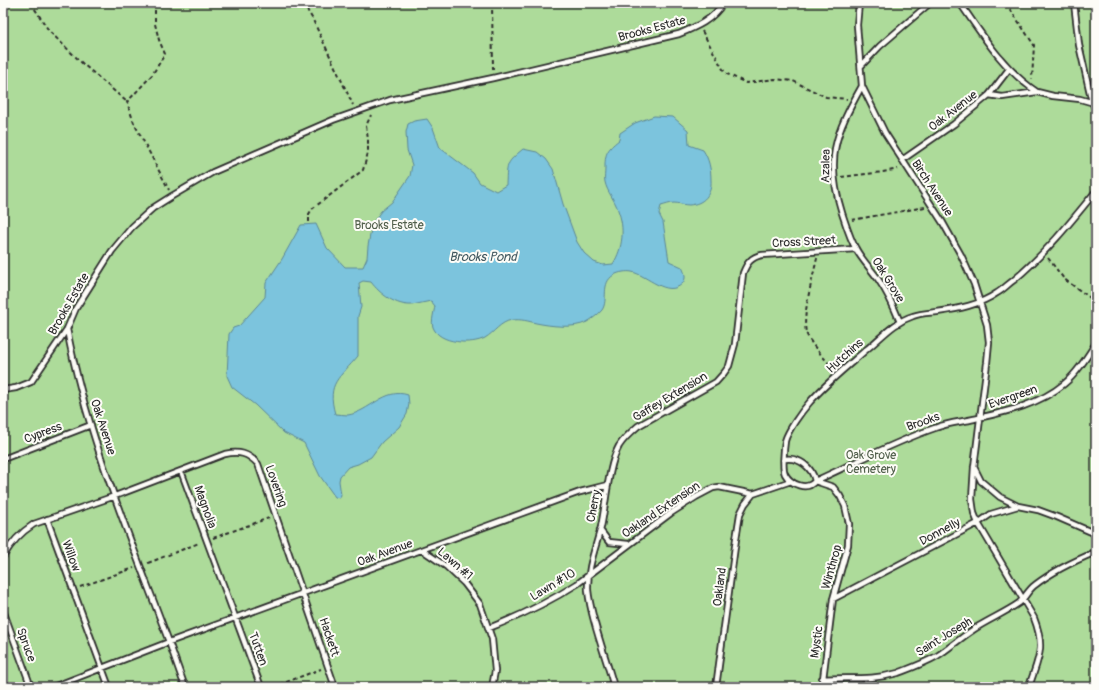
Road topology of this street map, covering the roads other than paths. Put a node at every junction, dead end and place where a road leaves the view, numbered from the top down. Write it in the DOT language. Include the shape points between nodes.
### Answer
graph roads {
  1 [pos="723,3"];
  2 [pos="859,3"];
  3 [pos="930,3"];
  4 [pos="960,3"];
  5 [pos="1074,3"];
  6 [pos="861,66"];
  7 [pos="1009,69"];
  8 [pos="1096,80"];
  9 [pos="862,86"];
  10 [pos="1037,92"];
  11 [pos="989,95"];
  12 [pos="1094,103"];
  13 [pos="1096,109"];
  14 [pos="902,160"];
  15 [pos="1096,191"];
  16 [pos="856,249"];
  17 [pos="754,257"];
  18 [pos="980,302"];
  19 [pos="900,322"];
  20 [pos="67,329"];
  21 [pos="1096,343"];
  22 [pos="3,390"];
  23 [pos="981,418"];
  24 [pos="91,425"];
  25 [pos="3,459"];
  26 [pos="785,460"];
  27 [pos="974,468"];
  28 [pos="181,471"];
  29 [pos="791,481"];
  30 [pos="815,481"];
  31 [pos="608,485"];
  32 [pos="753,494"];
  33 [pos="115,496"];
  34 [pos="1018,506"];
  35 [pos="47,519"];
  36 [pos="978,523"];
  37 [pos="600,530"];
  38 [pos="1096,534"];
  39 [pos="628,544"];
  40 [pos="422,550"];
  41 [pos="1096,552"];
  42 [pos="3,558"];
  43 [pos="589,575"];
  44 [pos="303,593"];
  45 [pos="833,599"];
  46 [pos="1023,600"];
  47 [pos="3,610"];
  48 [pos="235,617"];
  49 [pos="489,628"];
  50 [pos="169,642"];
  51 [pos="101,668"];
  52 [pos="822,679"];
  53 [pos="614,686"];
  54 [pos="31,687"];
  55 [pos="53,687"];
  56 [pos="109,687"];
  57 [pos="184,687"];
  58 [pos="261,687"];
  59 [pos="335,687"];
  60 [pos="492,687"];
  61 [pos="590,687"];
  62 [pos="716,687"];
  63 [pos="822,687"];
  64 [pos="1029,687"];
  1 -- 20 [label="lane, Brooks Estate" via="708,20 679,34 375,105 220,169 172,196 132,227 112,251 76,308"];
  2 -- 6 [label="lane" via="857,25"];
  3 -- 6 [label="lane"];
  4 -- 7 [label="lane"];
  5 -- 12 [label="lane" via="1078,45"];
  6 -- 9 [label="lane"];
  7 -- 10 [label="lane"];
  7 -- 11 [label="lane"];
  8 -- 12 [label="lane"];
  9 -- 14 [label="lane, Birch Avenue" via="885,133"];
  9 -- 16 [label="lane, Azalea" via="838,136 834,156 836,192"];
  10 -- 11 [label="lane, Oak Avenue" via="1002,97"];
  10 -- 12 [label="lane, Oak Avenue"];
  11 -- 14 [label="lane, Oak Avenue" via="954,124"];
  12 -- 13 [label="lane"];
  14 -- 18 [label="lane, Birch Avenue" via="961,255"];
  15 -- 18 [label="lane, Hutchins" via="1031,266 997,294"];
  16 -- 17 [label="lane, Cross Street"];
  16 -- 19 [label="lane, Oak Grove" via="878,279"];
  17 -- 31 [label="lane, Gaffey Extension" via="747,263 743,273 735,344 729,366 716,382 638,426 627,436 619,446 613,461"];
  18 -- 19 [label="lane, Hutchins" via="957,309 913,316"];
  18 -- 23 [label="lane, Evergreen" via="987,325 988,342"];
  19 -- 26 [label="lane, Hutchins" via="890,328 809,403 786,439"];
  20 -- 22 [label="lane, Brooks Estate" via="31,382"];
  20 -- 24 [label="lane, Oak Avenue"];
  21 -- 23 [label="lane, Evergreen" via="1077,370 1065,383 1048,395 1031,403"];
  23 -- 27 [label="lane"];
  23 -- 30 [label="lane, Brooks" via="954,422 918,434"];
  24 -- 25 [label="lane, Cypress"];
  24 -- 33 [label="lane, Oak Avenue"];
  26 -- 29 [label="lane, Hutchins" via="785,474"];
  26 -- 30 [label="lane" via="800,460 814,475"];
  27 -- 34 [label="lane" via="991,491"];
  27 -- 36 [label="lane" via="972,499"];
  28 -- 33 [label="lane"];
  28 -- 44 [label="lane, Lovering" via="234,452 252,457 258,464"];
  28 -- 48 [label="lane, Magnolia"];
  29 -- 30 [label="lane, Winthrop" via="804,486"];
  29 -- 32 [label="lane, Winthrop"];
  30 -- 45 [label="lane, Winthrop" via="833,487 845,506 849,524 848,545"];
  31 -- 37 [label="lane, Cherry"];
  31 -- 40 [label="lane, Oak Avenue" via="580,492"];
  32 -- 39 [label="lane, Oakland Extension" via="719,487 712,488"];
  32 -- 62 [label="lane, Oakland" via="740,514"];
  33 -- 35 [label="lane"];
  33 -- 50 [label="lane, Oak Avenue"];
  34 -- 36 [label="lane" via="991,514"];
  34 -- 38 [label="lane" via="1058,517"];
  35 -- 42 [label="lane" via="22,532"];
  35 -- 51 [label="lane, Willow"];
  36 -- 45 [label="lane, Donnelly"];
  36 -- 46 [label="lane, Donnelly"];
  37 -- 39 [label="lane, Cherry" via="609,542"];
  37 -- 43 [label="lane, Cherry"];
  39 -- 43 [label="lane, Oakland Extension"];
  40 -- 44 [label="lane, Oak Avenue"];
  40 -- 49 [label="lane, Lawn #1" via="464,583 480,604"];
  41 -- 46 [label="lane, Saint Joseph" via="1051,574 1033,587"];
  43 -- 49 [label="lane, Lawn #10" via="541,605"];
  43 -- 53 [label="lane, Lawn #10" via="590,606"];
  44 -- 48 [label="lane, Oak Avenue"];
  44 -- 59 [label="lane, Hackett"];
  45 -- 52 [label="lane, Mystic"];
  46 -- 52 [label="lane, Saint Joseph" via="919,665 875,678"];
  46 -- 64 [label="lane, Donnelly" via="1034,618 1040,644 1038,665"];
  47 -- 54 [label="lane, Spruce"];
  48 -- 50 [label="lane, Oak Avenue"];
  48 -- 58 [label="lane, Tutten"];
  49 -- 60 [label="lane, Lawn #1" via="495,671"];
  50 -- 51 [label="lane, Oak Avenue"];
  50 -- 57 [label="lane, Oak Avenue"];
  51 -- 55 [label="lane, Oak Avenue"];
  51 -- 56 [label="lane, Willow"];
  52 -- 63 [label="lane, Mystic"];
  53 -- 61 [label="lane"];
}
